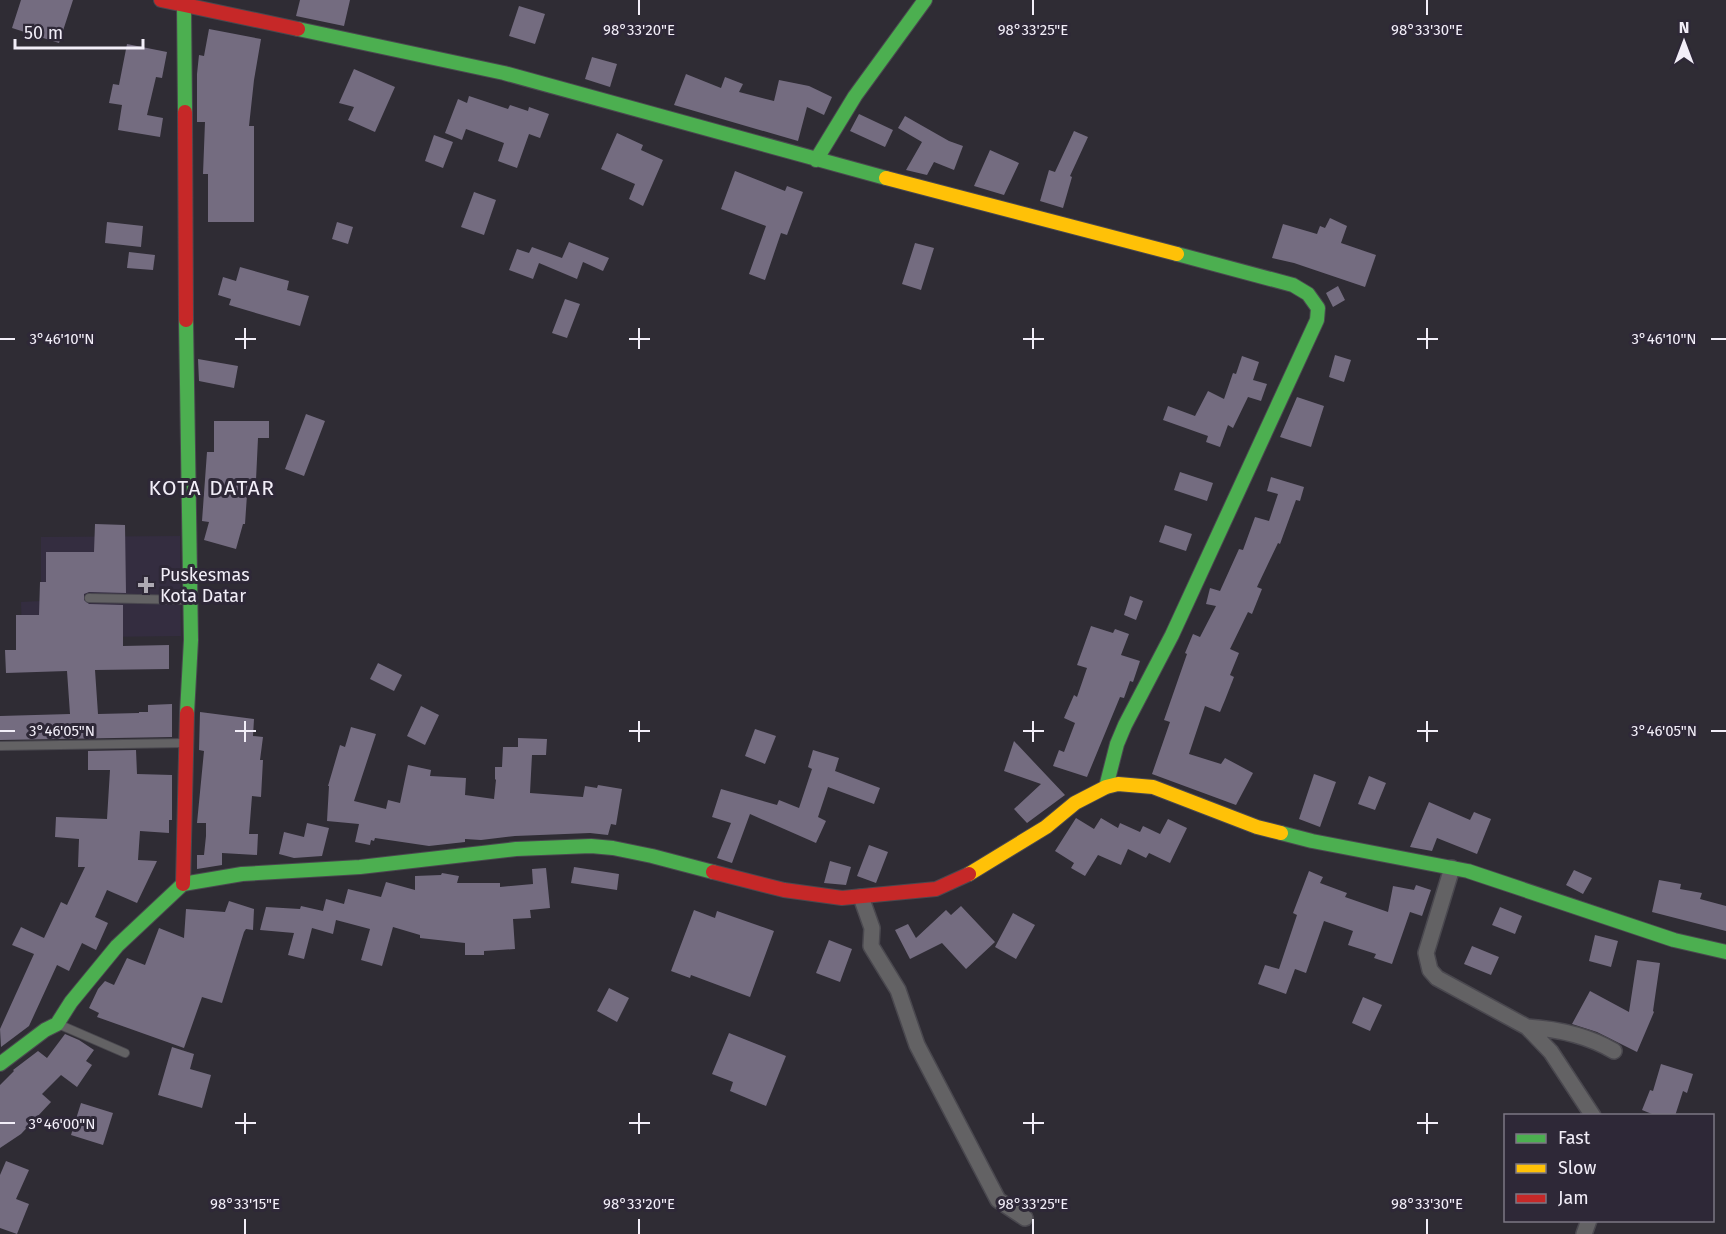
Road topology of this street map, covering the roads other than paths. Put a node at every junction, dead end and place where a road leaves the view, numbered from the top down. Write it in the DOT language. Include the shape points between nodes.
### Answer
graph roads {
  1 [pos="161,0"];
  2 [pos="925,0"];
  3 [pos="184,6"];
  4 [pos="816,160"];
  5 [pos="89,598"];
  6 [pos="190,600"];
  7 [pos="186,743"];
  8 [pos="0,746"];
  9 [pos="1106,787"];
  10 [pos="1452,868"];
  11 [pos="183,884"];
  12 [pos="861,897"];
  13 [pos="1726,952"];
  14 [pos="57,1024"];
  15 [pos="1527,1027"];
  16 [pos="1614,1051"];
  17 [pos="125,1053"];
  18 [pos="0,1064"];
  19 [pos="1592,1114"];
  20 [pos="1025,1218"];
  1 -- 3 [label="street"];
  2 -- 4 [label="street" via="855,96"];
  3 -- 4 [label="street" via="504,74"];
  3 -- 6 [label="street"];
  4 -- 9 [label="street" via="1293,285 1308,294 1318,308 1311,336 1222,528 1125,724"];
  5 -- 6 [label="lane"];
  6 -- 7 [label="street" via="192,640"];
  7 -- 8 [label="lane"];
  7 -- 11 [label="street"];
  9 -- 10 [label="street" via="1141,784 1257,827"];
  9 -- 12 [label="street" via="968,874 936,889"];
  10 -- 13 [label="street" via="1674,940"];
  10 -- 15 [label="street" via="1426,953 1430,970 1437,978"];
  11 -- 12 [label="street" via="242,874 360,867 516,849 591,846 652,856 784,890"];
  11 -- 14 [label="street" via="117,946"];
  12 -- 20 [label="street" via="872,928 871,946 898,990 917,1045 998,1200"];
  14 -- 17 [label="lane"];
  14 -- 18 [label="street"];
  15 -- 16 [label="street" via="1587,1037"];
  15 -- 19 [label="street" via="1551,1052"];
}
